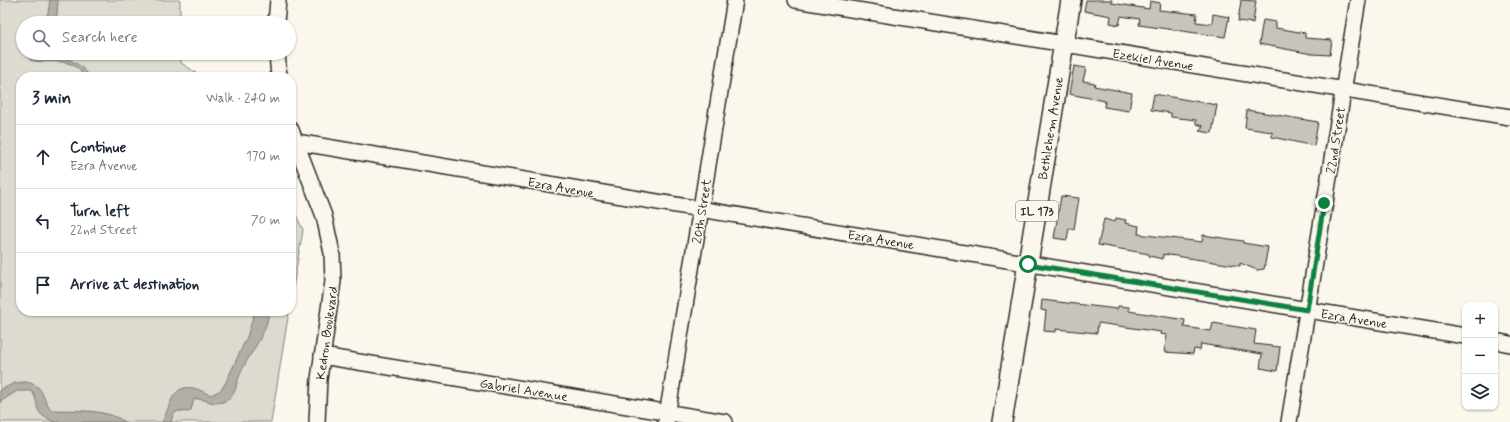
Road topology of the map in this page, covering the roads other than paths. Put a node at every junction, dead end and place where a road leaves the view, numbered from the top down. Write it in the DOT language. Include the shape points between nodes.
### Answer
graph roads {
  1 [pos="278,0"];
  2 [pos="735,0"];
  3 [pos="796,0"];
  4 [pos="1071,0"];
  5 [pos="1358,0"];
  6 [pos="277,16"];
  7 [pos="1064,44"];
  8 [pos="278,60"];
  9 [pos="279,72"];
  10 [pos="1343,90"];
  11 [pos="1510,117"];
  12 [pos="296,136"];
  13 [pos="296,141"];
  14 [pos="701,210"];
  15 [pos="1028,264"];
  16 [pos="1307,310"];
  17 [pos="1462,336"];
  18 [pos="1498,342"];
  19 [pos="1510,344"];
  20 [pos="322,356"];
  21 [pos="667,417"];
  22 [pos="317,422"];
  23 [pos="725,422"];
  24 [pos="1002,422"];
  25 [pos="1289,422"];
  1 -- 6 [label="street"];
  2 -- 14 [label="street, 20th Street"];
  3 -- 7 [label="street, Ezekiel Avenue"];
  4 -- 7 [label="main road, Bethlehem Avenue / IL 173"];
  5 -- 10 [label="street, 22nd Street"];
  7 -- 10 [label="street, Ezekiel Avenue"];
  7 -- 15 [label="main road, Bethlehem Avenue / IL 173"];
  8 -- 9 [label="street"];
  10 -- 11 [label="street, Ezekiel Avenue"];
  10 -- 16 [label="street, 22nd Street"];
  12 -- 14 [label="street, Ezra Avenue"];
  13 -- 20 [label="street, Kedron Boulevard" via="324,216 332,253 331,304"];
  14 -- 15 [label="street, Ezra Avenue"];
  14 -- 21 [label="street, 20th Street"];
  15 -- 16 [label="street, Ezra Avenue"];
  15 -- 24 [label="main road, Bethlehem Avenue / IL 173"];
  16 -- 17 [label="street, Ezra Avenue"];
  16 -- 25 [label="street, 22nd Street"];
  18 -- 19 [label="street"];
  20 -- 21 [label="street, Gabriel Avenue"];
  20 -- 22 [label="street, Kedron Boulevard"];
  21 -- 23 [label="street, Gabriel Avenue"];
}
